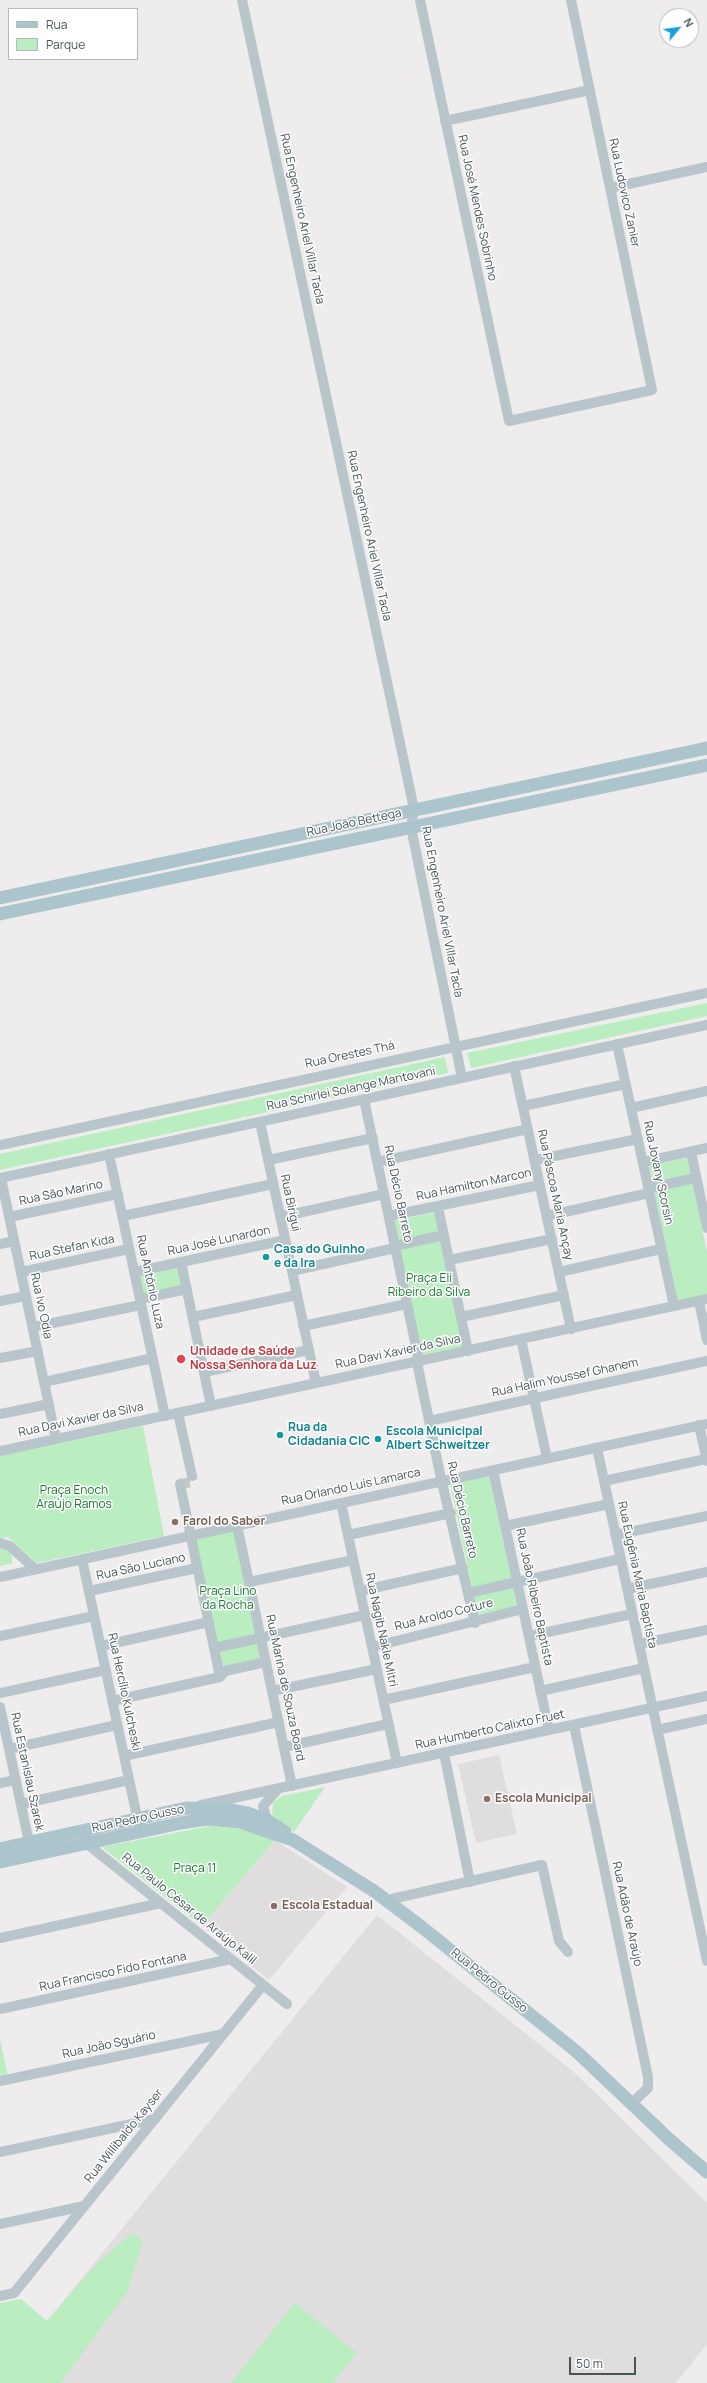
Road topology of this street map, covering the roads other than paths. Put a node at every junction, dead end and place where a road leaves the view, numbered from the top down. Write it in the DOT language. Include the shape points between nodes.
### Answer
graph roads {
  1 [pos="242,0"];
  2 [pos="420,0"];
  3 [pos="571,0"];
  4 [pos="590,90"];
  5 [pos="445,121"];
  6 [pos="707,167"];
  7 [pos="610,188"];
  8 [pos="652,390"];
  9 [pos="707,748"];
  10 [pos="707,765"];
  11 [pos="414,810"];
  12 [pos="411,827"];
  13 [pos="134,870"];
  14 [pos="136,885"];
  15 [pos="0,898"];
  16 [pos="0,914"];
  17 [pos="707,993"];
  18 [pos="707,1025"];
  19 [pos="617,1044"];
  20 [pos="455,1046"];
  21 [pos="514,1066"];
  22 [pos="462,1078"];
  23 [pos="626,1084"];
  24 [pos="707,1091"];
  25 [pos="364,1099"];
  26 [pos="523,1106"];
  27 [pos="631,1108"];
  28 [pos="260,1122"];
  29 [pos="528,1129"];
  30 [pos="372,1138"];
  31 [pos="638,1139"];
  32 [pos="0,1145"];
  33 [pos="707,1148"];
  34 [pos="691,1152"];
  35 [pos="109,1154"];
  36 [pos="268,1160"];
  37 [pos="535,1160"];
  38 [pos="378,1162"];
  39 [pos="643,1162"];
  40 [pos="0,1178"];
  41 [pos="696,1178"];
  42 [pos="273,1184"];
  43 [pos="540,1185"];
  44 [pos="649,1191"];
  45 [pos="118,1194"];
  46 [pos="384,1194"];
  47 [pos="705,1206"];
  48 [pos="438,1207"];
  49 [pos="123,1216"];
  50 [pos="389,1216"];
  51 [pos="547,1216"];
  52 [pos="9,1217"];
  53 [pos="280,1217"];
  54 [pos="707,1228"];
  55 [pos="444,1235"];
  56 [pos="552,1239"];
  57 [pos="285,1240"];
  58 [pos="14,1241"];
  59 [pos="0,1244"];
  60 [pos="395,1247"];
  61 [pos="130,1249"];
  62 [pos="661,1249"];
  63 [pos="449,1260"];
  64 [pos="181,1262"];
  65 [pos="292,1270"];
  66 [pos="21,1272"];
  67 [pos="134,1272"];
  68 [pos="559,1272"];
  69 [pos="187,1289"];
  70 [pos="297,1295"];
  71 [pos="564,1295"];
  72 [pos="26,1296"];
  73 [pos="703,1300"];
  74 [pos="0,1301"];
  75 [pos="141,1302"];
  76 [pos="407,1304"];
  77 [pos="674,1306"];
  78 [pos="192,1317"];
  79 [pos="461,1317"];
  80 [pos="303,1326"];
  81 [pos="33,1327"];
  82 [pos="571,1328"];
  83 [pos="521,1339"];
  84 [pos="707,1340"];
  85 [pos="308,1350"];
  86 [pos="38,1351"];
  87 [pos="468,1351"];
  88 [pos="0,1358"];
  89 [pos="153,1358"];
  90 [pos="419,1361"];
  91 [pos="707,1361"];
  92 [pos="204,1372"];
  93 [pos="44,1382"];
  94 [pos="316,1383"];
  95 [pos="534,1398"];
  96 [pos="49,1404"];
  97 [pos="212,1406"];
  98 [pos="178,1413"];
  99 [pos="0,1414"];
  100 [pos="165,1416"];
  101 [pos="429,1421"];
  102 [pos="703,1425"];
  103 [pos="56,1439"];
  104 [pos="597,1448"];
  105 [pos="0,1451"];
  106 [pos="547,1458"];
  107 [pos="707,1460"];
  108 [pos="493,1470"];
  109 [pos="192,1476"];
  110 [pos="604,1480"];
  111 [pos="444,1481"];
  112 [pos="180,1484"];
  113 [pos="341,1503"];
  114 [pos="609,1504"];
  115 [pos="450,1513"];
  116 [pos="707,1516"];
  117 [pos="237,1525"];
  118 [pos="505,1526"];
  119 [pos="190,1535"];
  120 [pos="348,1535"];
  121 [pos="615,1535"];
  122 [pos="0,1543"];
  123 [pos="82,1559"];
  124 [pos="620,1559"];
  125 [pos="353,1560"];
  126 [pos="198,1568"];
  127 [pos="463,1568"];
  128 [pos="35,1569"];
  129 [pos="707,1572"];
  130 [pos="0,1577"];
  131 [pos="249,1582"];
  132 [pos="517,1582"];
  133 [pos="627,1589"];
  134 [pos="89,1591"];
  135 [pos="360,1591"];
  136 [pos="468,1592"];
  137 [pos="523,1609"];
  138 [pos="632,1614"];
  139 [pos="365,1615"];
  140 [pos="94,1616"];
  141 [pos="209,1622"];
  142 [pos="475,1623"];
  143 [pos="707,1630"];
  144 [pos="0,1636"];
  145 [pos="529,1636"];
  146 [pos="261,1638"];
  147 [pos="639,1644"];
  148 [pos="101,1646"];
  149 [pos="372,1646"];
  150 [pos="214,1648"];
  151 [pos="266,1662"];
  152 [pos="535,1667"];
  153 [pos="644,1668"];
  154 [pos="376,1669"];
  155 [pos="106,1670"];
  156 [pos="220,1677"];
  157 [pos="272,1691"];
  158 [pos="540,1691"];
  159 [pos="0,1693"];
  160 [pos="707,1696"];
  161 [pos="383,1700"];
  162 [pos="112,1701"];
  163 [pos="0,1707"];
  164 [pos="653,1708"];
  165 [pos="707,1719"];
  166 [pos="1,1720"];
  167 [pos="279,1722"];
  168 [pos="388,1724"];
  169 [pos="117,1725"];
  170 [pos="574,1725"];
  171 [pos="549,1730"];
  172 [pos="657,1730"];
  173 [pos="284,1747"];
  174 [pos="9,1749"];
  175 [pos="444,1753"];
  176 [pos="124,1756"];
  177 [pos="396,1763"];
  178 [pos="16,1780"];
  179 [pos="129,1780"];
  180 [pos="0,1783"];
  181 [pos="292,1786"];
  182 [pos="278,1789"];
  183 [pos="21,1804"];
  184 [pos="186,1808"];
  185 [pos="267,1820"];
  186 [pos="139,1825"];
  187 [pos="85,1837"];
  188 [pos="293,1840"];
  189 [pos="29,1842"];
  190 [pos="0,1848"];
  191 [pos="0,1862"];
  192 [pos="470,1882"];
  193 [pos="387,1900"];
  194 [pos="161,1903"];
  195 [pos="0,1938"];
  196 [pos="568,1952"];
  197 [pos="231,1959"];
  198 [pos="707,1960"];
  199 [pos="263,1985"];
  200 [pos="287,2004"];
  201 [pos="0,2010"];
  202 [pos="223,2034"];
  203 [pos="0,2081"];
  204 [pos="632,2103"];
  205 [pos="154,2119"];
  206 [pos="671,2141"];
  207 [pos="0,2152"];
  208 [pos="707,2172"];
  209 [pos="707,2183"];
  210 [pos="84,2206"];
  211 [pos="0,2224"];
  212 [pos="0,2296"];
  1 -- 11 [label="street, Rua Engenheiro Ariel Villar Tacla"];
  2 -- 5 [label="street, Rua José Mendes Sobrinho"];
  3 -- 4 [label="street, Rua Ludovico Zanier"];
  4 -- 5 [label="street"];
  4 -- 7 [label="street, Rua Ludovico Zanier"];
  5 -- 8 [label="street, Rua José Mendes Sobrinho" via="508,421"];
  6 -- 7 [label="street"];
  7 -- 8 [label="street, Rua Ludovico Zanier"];
  9 -- 11 [label="main road, Rua João Bettega"];
  10 -- 12 [label="main road, Rua João Bettega"];
  11 -- 12 [label="street, Rua Engenheiro Ariel Villar Tacla"];
  11 -- 13 [label="main road, Rua João Bettega"];
  12 -- 14 [label="main road, Rua João Bettega"];
  12 -- 20 [label="street, Rua Engenheiro Ariel Villar Tacla"];
  13 -- 14 [label="main road"];
  13 -- 15 [label="main road, Rua João Bettega"];
  14 -- 16 [label="main road, Rua João Bettega"];
  17 -- 20 [label="street, Rua Orestes Thá"];
  18 -- 19 [label="street, Rua Schirlei Solange Mantovani"];
  19 -- 21 [label="street, Rua Schirlei Solange Mantovani"];
  19 -- 23 [label="street, Rua Jovany Scorsin"];
  20 -- 22 [label="street, Rua Engenheiro Ariel Villar Tacla"];
  20 -- 32 [label="street, Rua Orestes Thá"];
  21 -- 22 [label="street, Rua Schirlei Solange Mantovani"];
  21 -- 26 [label="street, Rua Páscoa Maria Ançay"];
  22 -- 25 [label="street, Rua Schirlei Solange Mantovani"];
  23 -- 26 [label="street"];
  23 -- 27 [label="street, Rua Jovany Scorsin"];
  24 -- 27 [label="street"];
  25 -- 28 [label="street, Rua Schirlei Solange Mantovani"];
  25 -- 30 [label="street, Rua Décio Barreto"];
  26 -- 29 [label="street, Rua Páscoa Maria Ançay"];
  27 -- 31 [label="street, Rua Jovany Scorsin"];
  28 -- 35 [label="street, Rua Schirlei Solange Mantovani"];
  28 -- 36 [label="street, Rua Birigui"];
  29 -- 37 [label="street, Rua Páscoa Maria Ançay"];
  29 -- 38 [label="street"];
  30 -- 36 [label="street"];
  30 -- 38 [label="street, Rua Décio Barreto"];
  31 -- 37 [label="street"];
  31 -- 39 [label="street, Rua Jovany Scorsin"];
  33 -- 34 [label="street"];
  34 -- 39 [label="street"];
  34 -- 41 [label="street"];
  35 -- 40 [label="street, Rua Schirlei Solange Mantovani"];
  35 -- 45 [label="street, Rua Antônio Luza"];
  36 -- 42 [label="street, Rua Birigui"];
  37 -- 43 [label="street, Rua Páscoa Maria Ançay"];
  38 -- 46 [label="street, Rua Décio Barreto"];
  39 -- 44 [label="street, Rua Jovany Scorsin"];
  40 -- 52 [label="street, Rua Ivo Odia"];
  41 -- 44 [label="street"];
  41 -- 47 [label="street"];
  42 -- 49 [label="street"];
  42 -- 53 [label="street, Rua Birigui"];
  43 -- 48 [label="street, Rua Hamilton Marcon"];
  43 -- 51 [label="street, Rua Páscoa Maria Ançay"];
  44 -- 51 [label="street"];
  44 -- 62 [label="street, Rua Jovany Scorsin"];
  45 -- 49 [label="street, Rua Antônio Luza"];
  45 -- 52 [label="street, Rua São Marino"];
  46 -- 50 [label="street, Rua Décio Barreto"];
  46 -- 53 [label="street"];
  47 -- 54 [label="street"];
  48 -- 50 [label="street, Rua Hamilton Marcon"];
  48 -- 55 [label="street"];
  49 -- 61 [label="street, Rua Antônio Luza"];
  50 -- 60 [label="street, Rua Décio Barreto"];
  51 -- 56 [label="street, Rua Páscoa Maria Ançay"];
  52 -- 58 [label="street, Rua Ivo Odia"];
  53 -- 57 [label="street, Rua Birigui"];
  55 -- 60 [label="street"];
  55 -- 63 [label="street"];
  56 -- 63 [label="street"];
  56 -- 68 [label="street, Rua Páscoa Maria Ançay"];
  57 -- 64 [label="street, Rua José Lunardon"];
  57 -- 65 [label="street, Rua Birigui"];
  58 -- 59 [label="street"];
  58 -- 66 [label="street, Rua Ivo Odia"];
  60 -- 65 [label="street"];
  60 -- 76 [label="street, Rua Décio Barreto"];
  61 -- 66 [label="street, Rua Stefan Kida"];
  61 -- 67 [label="street, Rua Antônio Luza"];
  62 -- 68 [label="street"];
  62 -- 77 [label="street, Rua Jovany Scorsin"];
  63 -- 79 [label="street"];
  64 -- 67 [label="street, Rua José Lunardon"];
  64 -- 69 [label="street"];
  65 -- 70 [label="street, Rua Birigui"];
  66 -- 72 [label="street, Rua Ivo Odia"];
  67 -- 75 [label="street, Rua Antônio Luza"];
  68 -- 71 [label="street, Rua Páscoa Maria Ançay"];
  69 -- 75 [label="street"];
  69 -- 78 [label="street"];
  70 -- 78 [label="street"];
  70 -- 80 [label="street, Rua Birigui"];
  71 -- 79 [label="street"];
  71 -- 82 [label="street, Rua Páscoa Maria Ançay"];
  72 -- 74 [label="street"];
  72 -- 81 [label="street, Rua Ivo Odia"];
  73 -- 77 [label="street, Rua Davi Xavier da Silva"];
  73 -- 84 [label="street"];
  75 -- 81 [label="street"];
  75 -- 89 [label="street, Rua Antônio Luza"];
  76 -- 80 [label="street"];
  76 -- 90 [label="street, Rua Décio Barreto"];
  77 -- 82 [label="street, Rua Davi Xavier da Silva"];
  78 -- 92 [label="street"];
  79 -- 87 [label="street"];
  80 -- 85 [label="street, Rua Birigui"];
  81 -- 86 [label="street, Rua Ivo Odia"];
  82 -- 83 [label="street, Rua Davi Xavier da Silva"];
  83 -- 87 [label="street, Rua Davi Xavier da Silva"];
  83 -- 95 [label="street"];
  85 -- 92 [label="street"];
  85 -- 94 [label="street, Rua Birigui"];
  86 -- 88 [label="street"];
  86 -- 93 [label="street, Rua Ivo Odia"];
  87 -- 90 [label="street, Rua Davi Xavier da Silva"];
  89 -- 93 [label="street"];
  89 -- 100 [label="street, Rua Antônio Luza"];
  90 -- 94 [label="street, Rua Davi Xavier da Silva"];
  90 -- 101 [label="street, Rua Décio Barreto"];
  91 -- 95 [label="street, Rua Halim Youssef Ghanem"];
  92 -- 97 [label="street"];
  93 -- 96 [label="street, Rua Ivo Odia"];
  94 -- 97 [label="street, Rua Davi Xavier da Silva"];
  95 -- 101 [label="street, Rua Halim Youssef Ghanem"];
  95 -- 106 [label="street"];
  96 -- 99 [label="street"];
  96 -- 103 [label="street, Rua Ivo Odia"];
  97 -- 98 [label="street, Rua Davi Xavier da Silva"];
  98 -- 100 [label="street, Rua Davi Xavier da Silva"];
  98 -- 109 [label="street"];
  100 -- 103 [label="street, Rua Davi Xavier da Silva"];
  101 -- 111 [label="street, Rua Décio Barreto"];
  102 -- 104 [label="street, Rua Orlando Luís Lamarca"];
  102 -- 107 [label="street"];
  103 -- 105 [label="street, Rua Davi Xavier da Silva"];
  104 -- 106 [label="street, Rua Orlando Luís Lamarca"];
  104 -- 110 [label="street, Rua Eugênia Maria Baptista"];
  106 -- 108 [label="street, Rua Orlando Luís Lamarca"];
  107 -- 110 [label="street"];
  108 -- 111 [label="street, Rua Orlando Luís Lamarca"];
  108 -- 118 [label="street, Rua João Ribeiro Baptista"];
  110 -- 114 [label="street, Rua Eugênia Maria Baptista"];
  111 -- 113 [label="street, Rua Orlando Luís Lamarca"];
  111 -- 115 [label="street, Rua Décio Barreto"];
  112 -- 119 [label="street"];
  113 -- 117 [label="street, Rua Orlando Luís Lamarca"];
  113 -- 120 [label="street, Rua Nagib Nakle Mitri"];
  114 -- 118 [label="street"];
  114 -- 121 [label="street, Rua Eugênia Maria Baptista"];
  115 -- 120 [label="street"];
  115 -- 127 [label="street, Rua Décio Barreto"];
  116 -- 121 [label="street"];
  117 -- 119 [label="street, Rua Orlando Luís Lamarca"];
  117 -- 131 [label="street, Rua Marina de Souza Board"];
  118 -- 132 [label="street, Rua João Ribeiro Baptista"];
  119 -- 123 [label="street, Rua Orlando Luís Lamarca"];
  119 -- 126 [label="street"];
  120 -- 125 [label="street, Rua Nagib Nakle Mitri"];
  121 -- 124 [label="street, Rua Eugênia Maria Baptista"];
  122 -- 128 [label="street" via="10,1546"];
  123 -- 128 [label="street, Rua Orlando Luís Lamarca"];
  123 -- 134 [label="street, Rua Hercílio Kulcheski"];
  124 -- 132 [label="street"];
  124 -- 133 [label="street, Rua Eugênia Maria Baptista"];
  125 -- 131 [label="street"];
  125 -- 135 [label="street, Rua Nagib Nakle Mitri"];
  126 -- 134 [label="street, Rua São Luciano"];
  126 -- 141 [label="street"];
  127 -- 135 [label="street"];
  127 -- 136 [label="street, Rua Décio Barreto"];
  128 -- 130 [label="street, Rua Orlando Luís Lamarca"];
  129 -- 133 [label="street"];
  131 -- 146 [label="street, Rua Marina de Souza Board"];
  132 -- 136 [label="street"];
  132 -- 137 [label="street, Rua João Ribeiro Baptista"];
  133 -- 138 [label="street, Rua Eugênia Maria Baptista"];
  134 -- 140 [label="street, Rua Hercílio Kulcheski"];
  135 -- 139 [label="street, Rua Nagib Nakle Mitri"];
  136 -- 142 [label="street, Rua Décio Barreto"];
  137 -- 142 [label="street, Rua Aroldo Coture" via="484,1618"];
  137 -- 145 [label="street, Rua João Ribeiro Baptista"];
  138 -- 145 [label="street"];
  138 -- 147 [label="street, Rua Eugênia Maria Baptista"];
  139 -- 146 [label="street"];
  139 -- 149 [label="street, Rua Nagib Nakle Mitri"];
  140 -- 144 [label="street"];
  140 -- 148 [label="street, Rua Hercílio Kulcheski"];
  141 -- 148 [label="street"];
  141 -- 150 [label="street"];
  142 -- 149 [label="street, Rua Aroldo Coture"];
  143 -- 147 [label="street"];
  145 -- 152 [label="street, Rua João Ribeiro Baptista"];
  146 -- 150 [label="street"];
  146 -- 151 [label="street, Rua Marina de Souza Board"];
  147 -- 153 [label="street, Rua Eugênia Maria Baptista"];
  148 -- 155 [label="street, Rua Hercílio Kulcheski"];
  149 -- 154 [label="street, Rua Nagib Nakle Mitri"];
  150 -- 156 [label="street"];
  151 -- 156 [label="street" via="225,1671"];
  151 -- 157 [label="street, Rua Marina de Souza Board"];
  152 -- 158 [label="street, Rua João Ribeiro Baptista"];
  152 -- 161 [label="street"];
  153 -- 158 [label="street"];
  153 -- 164 [label="street, Rua Eugênia Maria Baptista"];
  154 -- 157 [label="street"];
  154 -- 161 [label="street, Rua Nagib Nakle Mitri"];
  155 -- 159 [label="street"];
  155 -- 162 [label="street, Rua Hercílio Kulcheski"];
  156 -- 162 [label="street"];
  157 -- 167 [label="street, Rua Marina de Souza Board"];
  158 -- 171 [label="street, Rua João Ribeiro Baptista"];
  160 -- 164 [label="street, Rua Humberto Calixto Fruet"];
  161 -- 168 [label="street, Rua Nagib Nakle Mitri"];
  162 -- 169 [label="street, Rua Hercílio Kulcheski"];
  163 -- 166 [label="street, Rua Estanislau Szarek"];
  164 -- 170 [label="street, Rua Humberto Calixto Fruet"];
  164 -- 172 [label="street, Rua Eugênia Maria Baptista"];
  165 -- 172 [label="street"];
  166 -- 174 [label="street, Rua Estanislau Szarek"];
  167 -- 173 [label="street, Rua Marina de Souza Board"];
  167 -- 176 [label="street"];
  168 -- 173 [label="street"];
  168 -- 177 [label="street, Rua Nagib Nakle Mitri"];
  169 -- 174 [label="street"];
  169 -- 176 [label="street, Rua Hercílio Kulcheski"];
  170 -- 171 [label="street, Rua Humberto Calixto Fruet"];
  170 -- 204 [label="street, Rua Adão de Araújo" via="648,2077 648,2088"];
  171 -- 175 [label="street, Rua Humberto Calixto Fruet"];
  172 -- 198 [label="street, Rua Eugênia Maria Baptista"];
  173 -- 181 [label="street, Rua Marina de Souza Board"];
  174 -- 178 [label="street, Rua Estanislau Szarek"];
  175 -- 177 [label="street, Rua Humberto Calixto Fruet"];
  175 -- 192 [label="street"];
  176 -- 179 [label="street, Rua Hercílio Kulcheski"];
  177 -- 181 [label="street, Rua Humberto Calixto Fruet"];
  178 -- 180 [label="street"];
  178 -- 183 [label="street, Rua Estanislau Szarek"];
  179 -- 183 [label="street"];
  179 -- 186 [label="street, Rua Hercílio Kulcheski"];
  181 -- 182 [label="street, Rua Humberto Calixto Fruet"];
  182 -- 184 [label="street, Rua Humberto Calixto Fruet"];
  182 -- 185 [label="street" via="264,1806"];
  183 -- 189 [label="street, Rua Estanislau Szarek"];
  184 -- 185 [label="main road, Rua Pedro Gusso" via="235,1810"];
  184 -- 186 [label="main road, Rua Pedro Gusso"];
  185 -- 188 [label="main road, Rua Pedro Gusso"];
  186 -- 187 [label="main road, Rua Pedro Gusso"];
  186 -- 188 [label="main road, Rua Pedro Gusso" via="220,1819 249,1824"];
  187 -- 189 [label="main road, Rua Pedro Gusso"];
  187 -- 191 [label="main road, Rua Pedro Gusso"];
  187 -- 194 [label="street, Rua Paulo César de Araújo Kalil"];
  188 -- 193 [label="main road, Rua Pedro Gusso"];
  189 -- 190 [label="main road, Rua Pedro Gusso"];
  192 -- 193 [label="street"];
  192 -- 196 [label="street" via="542,1865 559,1941"];
  193 -- 204 [label="main road, Rua Pedro Gusso" via="561,2039"];
  194 -- 195 [label="street"];
  194 -- 197 [label="street, Rua Paulo César de Araújo Kalil"];
  197 -- 199 [label="street, Rua Paulo César de Araújo Kalil"];
  197 -- 201 [label="street, Rua Francisco Fido Fontana"];
  199 -- 200 [label="street, Rua Paulo César de Araújo Kalil"];
  199 -- 202 [label="street, Rua Willibaldo Kayser"];
  202 -- 203 [label="street, Rua João Sguário"];
  202 -- 205 [label="street, Rua Willibaldo Kayser"];
  204 -- 206 [label="main road, Rua Pedro Gusso"];
  205 -- 207 [label="street"];
  205 -- 210 [label="street, Rua Willibaldo Kayser"];
  206 -- 208 [label="main road, Rua Pedro Gusso"];
  206 -- 209 [label="main road, Rua Pedro Gusso"];
  210 -- 211 [label="street"];
  210 -- 212 [label="street, Rua Willibaldo Kayser" via="14,2293"];
}
